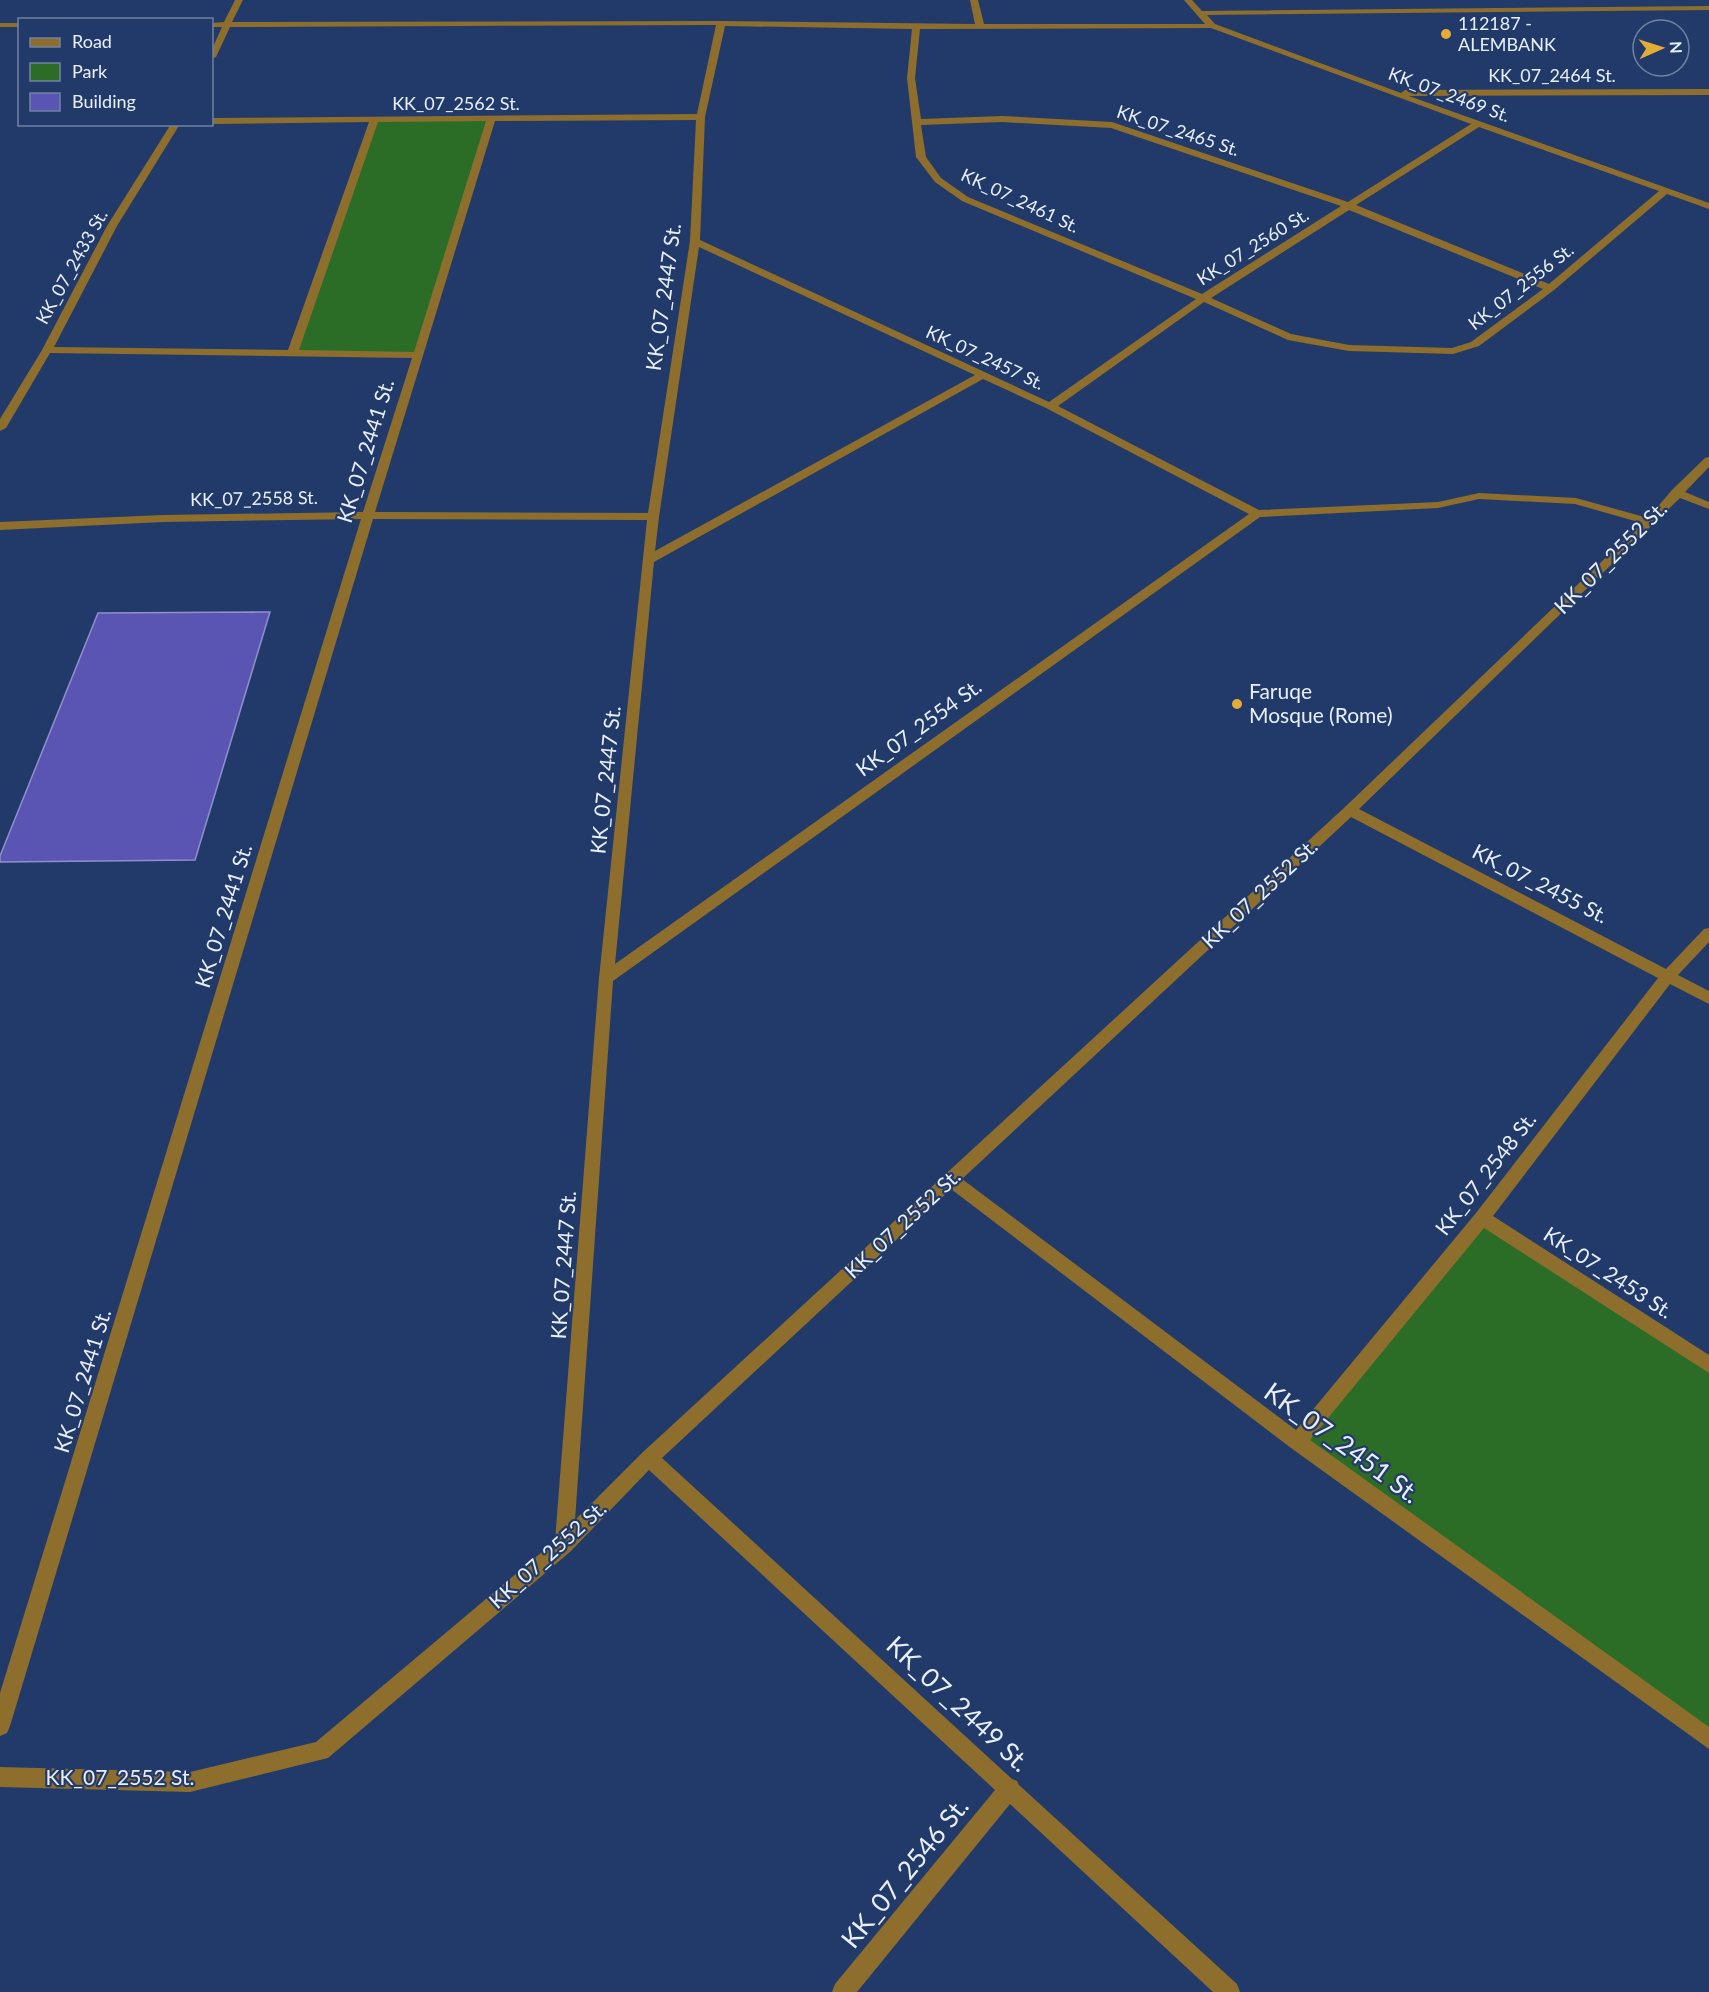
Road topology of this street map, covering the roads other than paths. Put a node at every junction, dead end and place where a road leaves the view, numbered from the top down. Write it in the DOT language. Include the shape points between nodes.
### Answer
graph roads {
  1 [pos="239,0"];
  2 [pos="974,0"];
  3 [pos="1188,0"];
  4 [pos="1709,8"];
  5 [pos="1199,13"];
  6 [pos="721,23"];
  7 [pos="18,25"];
  8 [pos="213,25"];
  9 [pos="228,25"];
  10 [pos="0,26"];
  11 [pos="1212,26"];
  12 [pos="916,27"];
  13 [pos="980,27"];
  14 [pos="213,55"];
  15 [pos="1709,92"];
  16 [pos="1396,93"];
  17 [pos="701,117"];
  18 [pos="491,120"];
  19 [pos="213,121"];
  20 [pos="374,121"];
  21 [pos="918,122"];
  22 [pos="1478,124"];
  23 [pos="175,126"];
  24 [pos="1665,191"];
  25 [pos="1349,206"];
  26 [pos="1709,206"];
  27 [pos="695,241"];
  28 [pos="1550,288"];
  29 [pos="1203,298"];
  30 [pos="47,350"];
  31 [pos="292,355"];
  32 [pos="417,355"];
  33 [pos="983,375"];
  34 [pos="1050,406"];
  35 [pos="0,428"];
  36 [pos="1709,460"];
  37 [pos="1676,492"];
  38 [pos="1709,506"];
  39 [pos="1257,513"];
  40 [pos="368,515"];
  41 [pos="653,517"];
  42 [pos="1650,522"];
  43 [pos="0,526"];
  44 [pos="650,560"];
  45 [pos="1350,810"];
  46 [pos="1709,933"];
  47 [pos="1670,975"];
  48 [pos="606,978"];
  49 [pos="1709,998"];
  50 [pos="951,1180"];
  51 [pos="1482,1218"];
  52 [pos="1709,1365"];
  53 [pos="1296,1442"];
  54 [pos="649,1458"];
  55 [pos="564,1545"];
  56 [pos="0,1726"];
  57 [pos="1709,1739"];
  58 [pos="0,1777"];
  59 [pos="1010,1788"];
  60 [pos="843,1992"];
  61 [pos="1229,1992"];
  1 -- 9 [label="street"];
  2 -- 13 [label="street"];
  3 -- 5 [label="street, KK_07_2469 St."];
  4 -- 5 [label="street"];
  5 -- 11 [label="street, KK_07_2469 St."];
  6 -- 9 [label="street"];
  6 -- 12 [label="street"];
  6 -- 17 [label="street, KK_07_2447 St."];
  7 -- 10 [label="street"];
  8 -- 9 [label="street"];
  9 -- 14 [label="street"];
  11 -- 13 [label="street"];
  11 -- 16 [label="street, KK_07_2469 St."];
  12 -- 13 [label="street"];
  12 -- 21 [label="street, KK_07_2461 St." via="911,78"];
  15 -- 16 [label="street, KK_07_2464 St."];
  16 -- 22 [label="street, KK_07_2469 St."];
  17 -- 18 [label="street, KK_07_2562 St."];
  17 -- 27 [label="street, KK_07_2447 St."];
  18 -- 20 [label="street, KK_07_2562 St."];
  18 -- 32 [label="street, KK_07_2441 St."];
  19 -- 20 [label="street, KK_07_2562 St."];
  20 -- 31 [label="street"];
  21 -- 25 [label="street, KK_07_2465 St." via="1002,119 1112,125"];
  21 -- 29 [label="street, KK_07_2461 St." via="921,157 938,180 965,199"];
  22 -- 24 [label="street, KK_07_2469 St."];
  22 -- 25 [label="street, KK_07_2560 St."];
  23 -- 30 [label="street, KK_07_2433 St." via="112,226"];
  24 -- 26 [label="street, KK_07_2469 St."];
  24 -- 28 [label="street, KK_07_2556 St."];
  25 -- 28 [label="street, KK_07_2465 St."];
  25 -- 29 [label="street, KK_07_2560 St."];
  27 -- 33 [label="street, KK_07_2457 St."];
  27 -- 41 [label="street, KK_07_2447 St."];
  28 -- 29 [label="street, KK_07_2556 St." via="1475,344 1453,351 1349,348 1288,337"];
  29 -- 34 [label="street, KK_07_2560 St."];
  30 -- 31 [label="street"];
  30 -- 35 [label="street, KK_07_2433 St."];
  31 -- 32 [label="street"];
  32 -- 40 [label="street, KK_07_2441 St."];
  33 -- 34 [label="street, KK_07_2457 St."];
  33 -- 44 [label="street"];
  34 -- 39 [label="street, KK_07_2457 St."];
  36 -- 37 [label="street, KK_07_2552 St."];
  37 -- 38 [label="street"];
  37 -- 42 [label="street, KK_07_2552 St."];
  39 -- 42 [label="street" via="1438,505 1479,496 1576,501"];
  39 -- 48 [label="street, KK_07_2554 St."];
  40 -- 41 [label="street, KK_07_2558 St."];
  40 -- 43 [label="street, KK_07_2558 St." via="111,519"];
  40 -- 56 [label="street, KK_07_2441 St."];
  41 -- 44 [label="street, KK_07_2447 St."];
  42 -- 45 [label="street, KK_07_2552 St."];
  44 -- 48 [label="street, KK_07_2447 St."];
  45 -- 47 [label="street, KK_07_2455 St."];
  45 -- 50 [label="street, KK_07_2552 St."];
  46 -- 47 [label="street, KK_07_2548 St."];
  47 -- 49 [label="street, KK_07_2455 St."];
  47 -- 51 [label="street, KK_07_2548 St."];
  48 -- 55 [label="street, KK_07_2447 St."];
  50 -- 53 [label="street, KK_07_2451 St."];
  50 -- 54 [label="street, KK_07_2552 St."];
  51 -- 52 [label="street, KK_07_2453 St."];
  51 -- 53 [label="street, KK_07_2548 St."];
  53 -- 57 [label="street, KK_07_2451 St."];
  54 -- 55 [label="street, KK_07_2552 St."];
  54 -- 59 [label="street, KK_07_2449 St."];
  55 -- 58 [label="street, KK_07_2552 St." via="321,1751 190,1782"];
  59 -- 60 [label="street, KK_07_2546 St."];
  59 -- 61 [label="street, KK_07_2449 St."];
}
